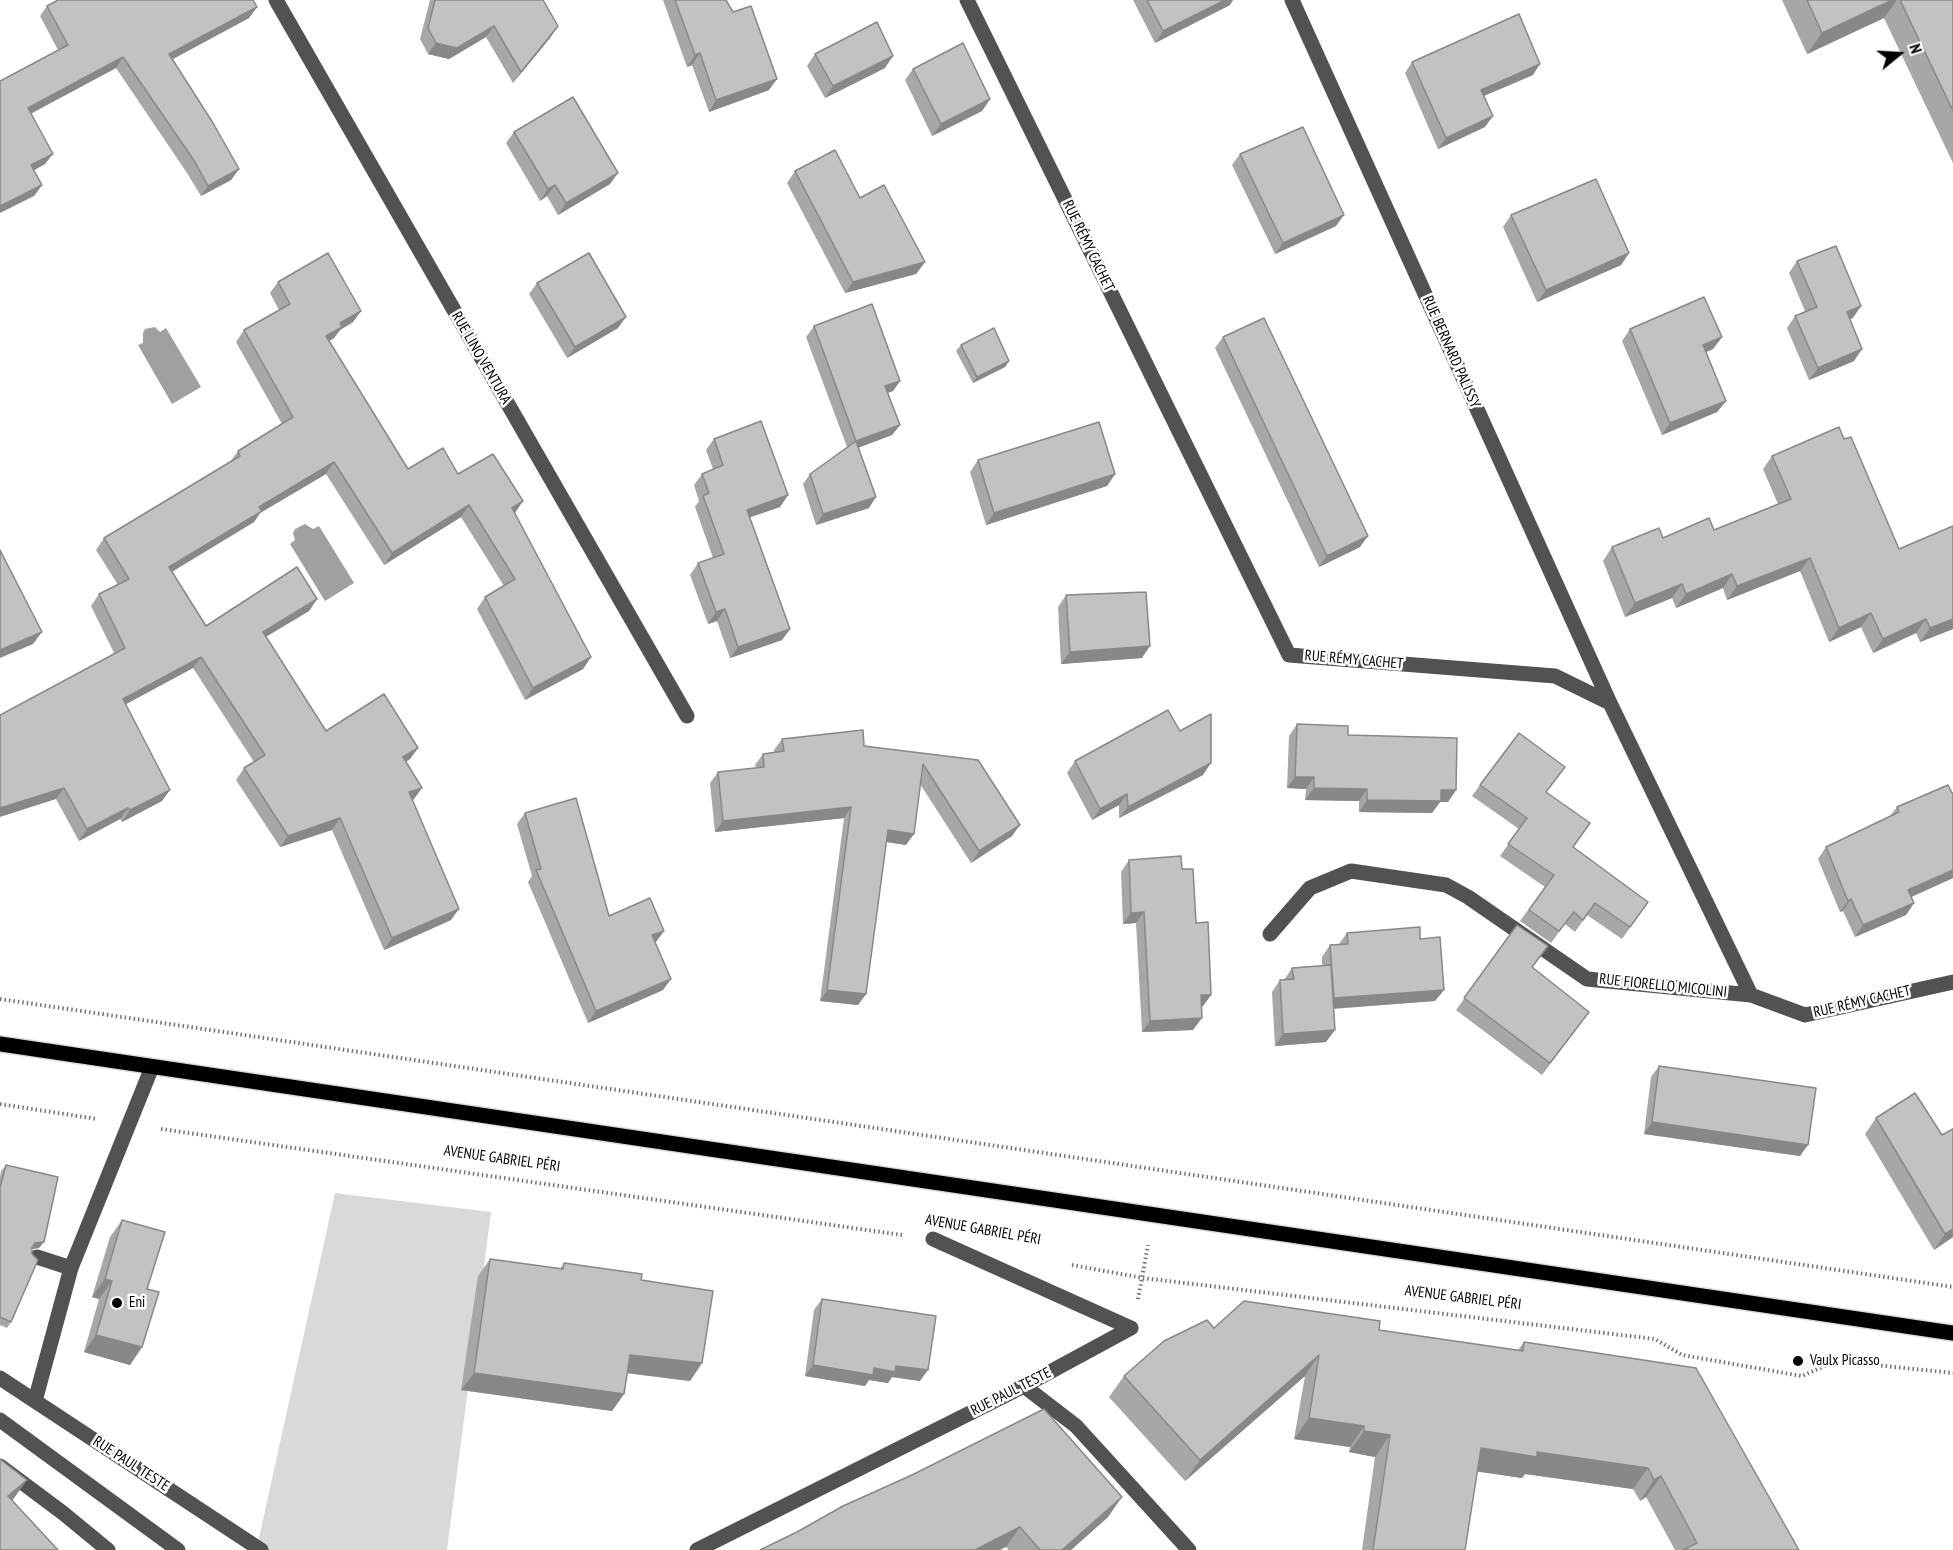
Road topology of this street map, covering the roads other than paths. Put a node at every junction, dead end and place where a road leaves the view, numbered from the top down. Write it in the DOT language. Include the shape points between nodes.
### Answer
graph roads {
  1 [pos="276,0"];
  2 [pos="967,0"];
  3 [pos="1292,0"];
  4 [pos="1610,703"];
  5 [pos="687,716"];
  6 [pos="1270,934"];
  7 [pos="1953,982"];
  8 [pos="1751,995"];
  9 [pos="0,1044"];
  10 [pos="152,1067"];
  11 [pos="933,1239"];
  12 [pos="37,1257"];
  13 [pos="70,1268"];
  14 [pos="1953,1333"];
  15 [pos="0,1378"];
  16 [pos="1024,1386"];
  17 [pos="35,1401"];
  18 [pos="0,1420"];
  19 [pos="0,1466"];
  20 [pos="108,1550"];
  21 [pos="178,1550"];
  22 [pos="261,1550"];
  23 [pos="697,1550"];
  24 [pos="1190,1550"];
  1 -- 5 [label="street, RUE LINO VENTURA"];
  2 -- 4 [label="street, RUE RÉMY CACHET" via="1289,655 1555,676"];
  3 -- 4 [label="street, RUE BERNARD PALISSY"];
  4 -- 8 [label="street"];
  6 -- 8 [label="street, RUE FIORELLO MICOLINI" via="1310,888 1351,871 1446,885 1587,979"];
  7 -- 8 [label="street, RUE RÉMY CACHET" via="1805,1015"];
  9 -- 10 [label="main road"];
  10 -- 13 [label="street"];
  10 -- 14 [label="main road"];
  11 -- 16 [label="street, RUE PAUL TESTE" via="1131,1328"];
  12 -- 13 [label="street"];
  13 -- 17 [label="street"];
  15 -- 17 [label="street, RUE PAUL TESTE"];
  16 -- 23 [label="street, RUE PAUL TESTE"];
  16 -- 24 [label="street" via="1076,1426"];
  17 -- 22 [label="street, RUE PAUL TESTE"];
  18 -- 21 [label="street"];
  19 -- 20 [label="street"];
}
